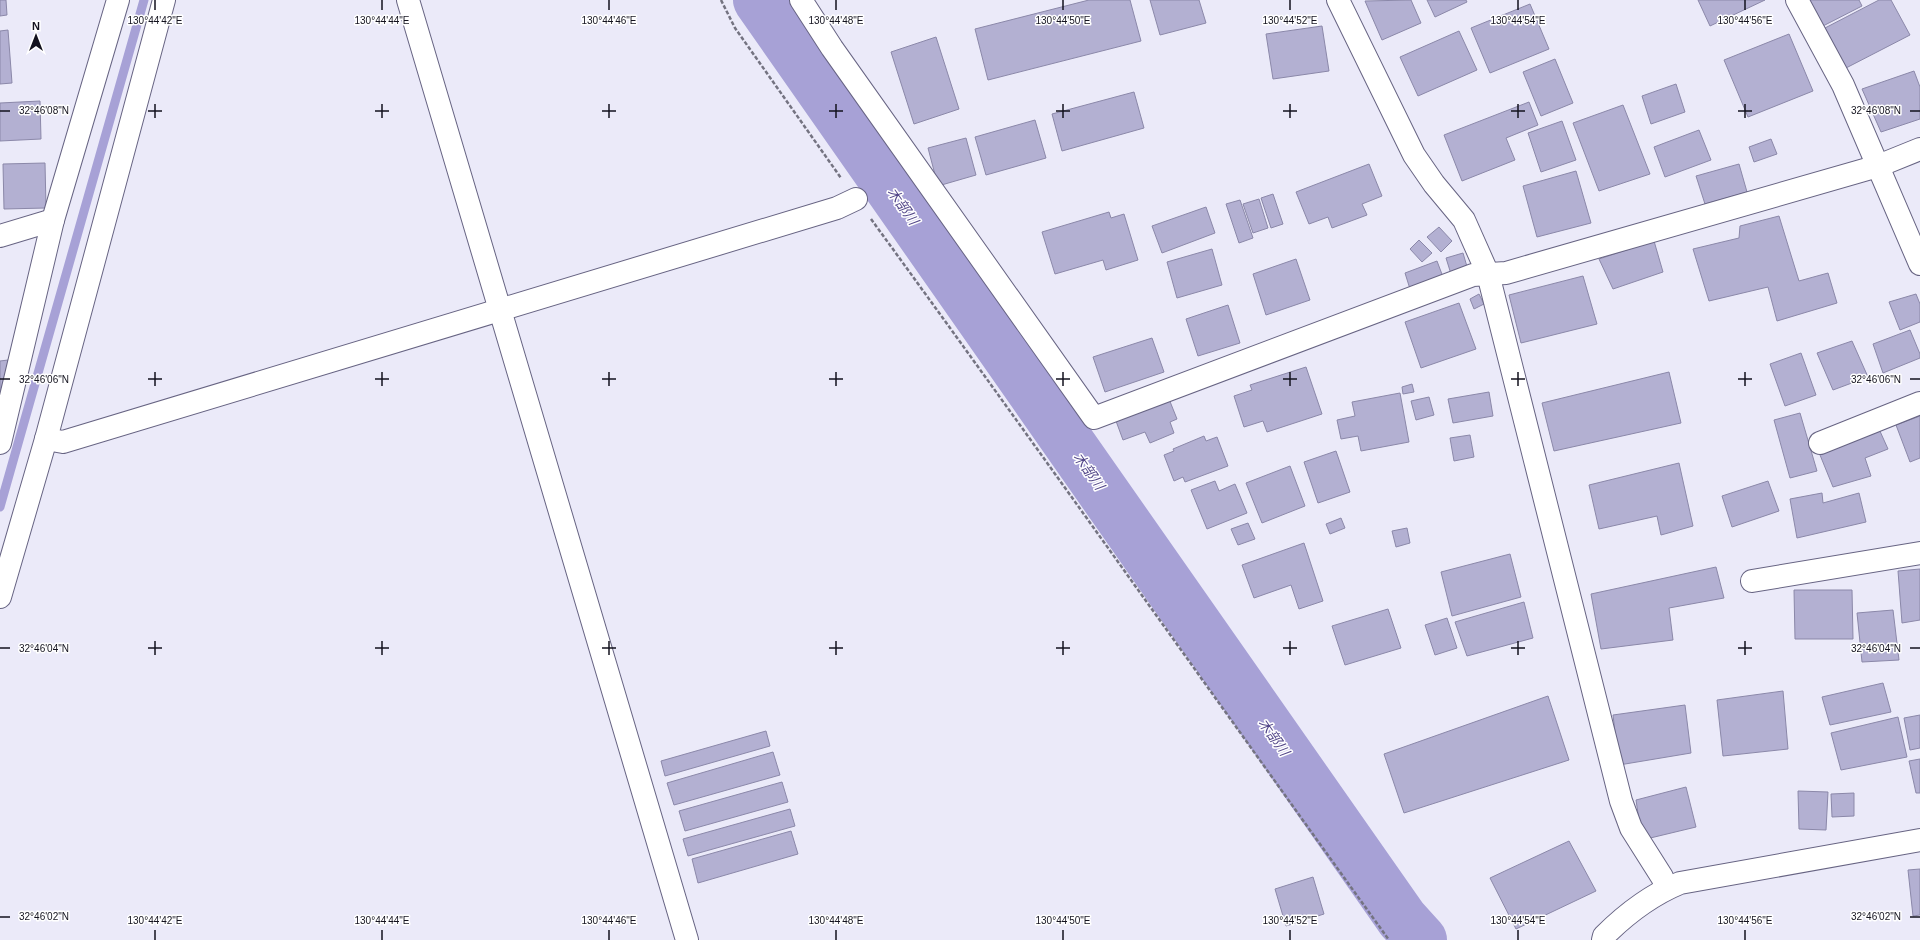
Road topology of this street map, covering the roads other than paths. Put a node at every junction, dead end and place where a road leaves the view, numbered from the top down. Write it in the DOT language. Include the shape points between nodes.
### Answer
graph roads {
  1 [pos="118,0"];
  2 [pos="164,0"];
  3 [pos="408,0"];
  4 [pos="801,0"];
  5 [pos="1338,0"];
  6 [pos="1797,0"];
  7 [pos="1920,150"];
  8 [pos="1878,166"];
  9 [pos="856,199"];
  10 [pos="53,220"];
  11 [pos="0,236"];
  12 [pos="1920,264"];
  13 [pos="1488,274"];
  14 [pos="501,310"];
  15 [pos="1920,403"];
  16 [pos="4,419"];
  17 [pos="46,440"];
  18 [pos="1820,443"];
  19 [pos="0,444"];
  20 [pos="1920,553"];
  21 [pos="1752,581"];
  22 [pos="0,596"];
  23 [pos="1920,840"];
  24 [pos="1667,888"];
  25 [pos="687,940"];
  26 [pos="1603,940"];
  1 -- 10 [label="street"];
  2 -- 17 [label="street"];
  3 -- 14 [label="street"];
  4 -- 13 [label="street" via="832,48 1094,418 1466,278"];
  5 -- 13 [label="street" via="1414,156 1464,220"];
  6 -- 8 [label="street" via="1843,85"];
  7 -- 8 [label="street"];
  8 -- 12 [label="street"];
  8 -- 13 [label="street" via="1513,270"];
  9 -- 14 [label="street" via="837,208"];
  10 -- 11 [label="street"];
  10 -- 16 [label="street"];
  13 -- 24 [label="street" via="1621,801 1631,828"];
  14 -- 17 [label="street" via="63,442"];
  14 -- 25 [label="street"];
  15 -- 18 [label="street"];
  16 -- 19 [label="street"];
  17 -- 22 [label="street"];
  20 -- 21 [label="street"];
  23 -- 24 [label="street" via="1680,883"];
  24 -- 26 [label="street" via="1625,916"];
}
